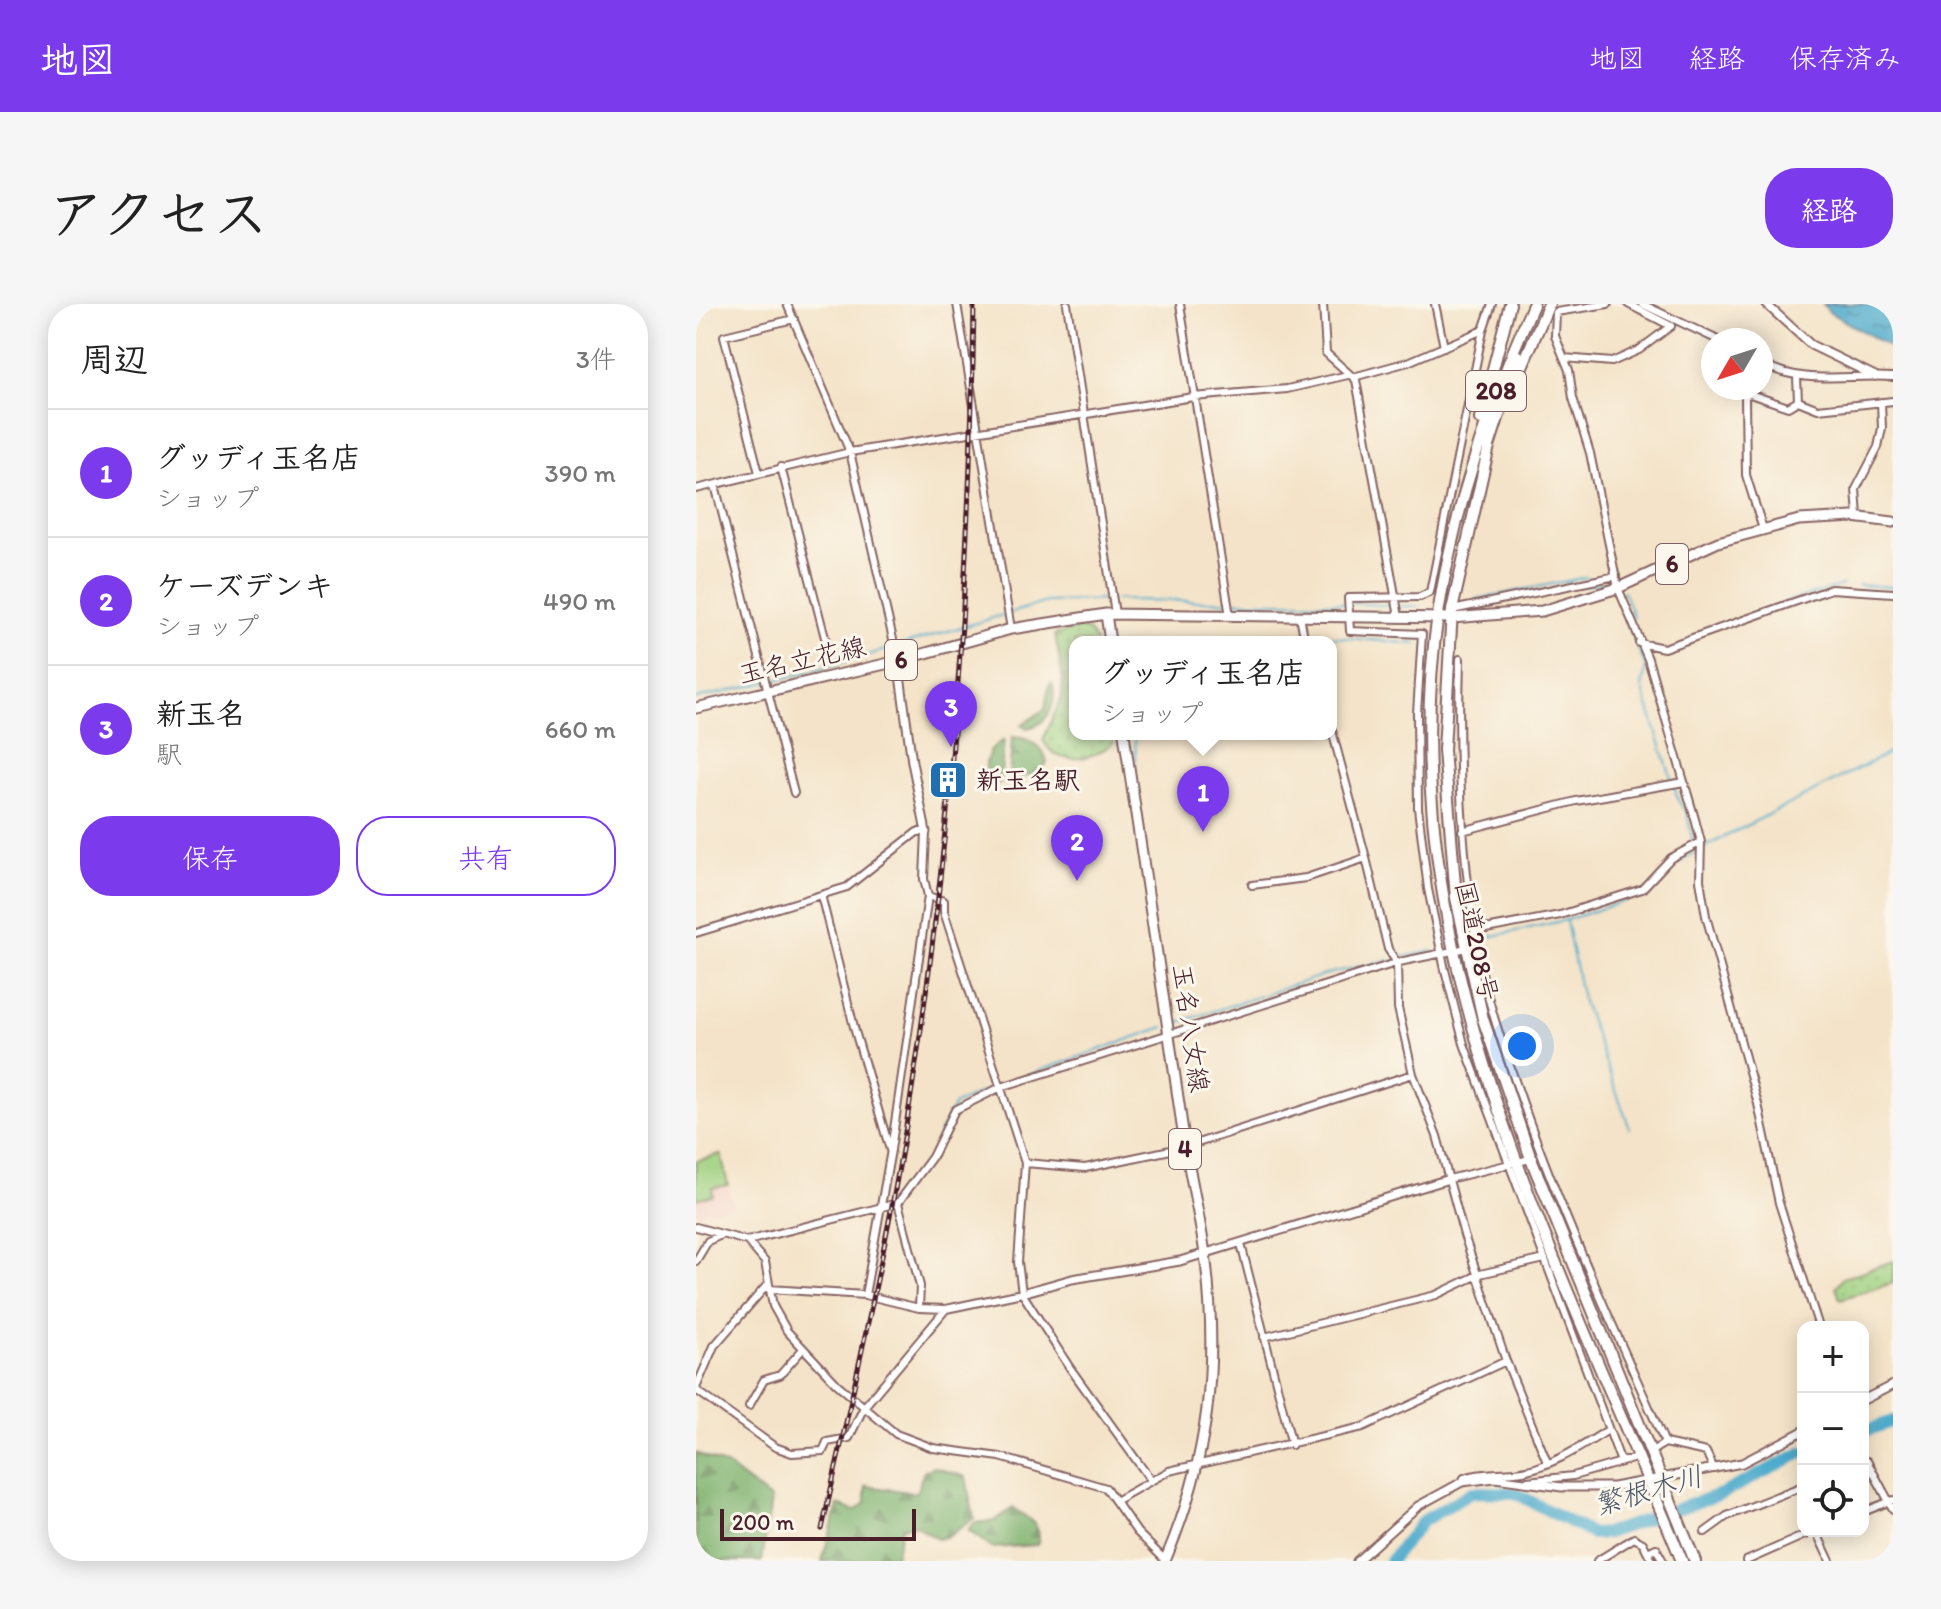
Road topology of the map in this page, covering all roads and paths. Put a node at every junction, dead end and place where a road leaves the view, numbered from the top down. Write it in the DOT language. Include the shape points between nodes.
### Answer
graph roads {
  1 [pos="787,304"];
  2 [pos="957,304"];
  3 [pos="1067,304"];
  4 [pos="1180,304"];
  5 [pos="1323,304"];
  6 [pos="1435,304"];
  7 [pos="1492,304"];
  8 [pos="1510,304"];
  9 [pos="1533,304"];
  10 [pos="1549,304"];
  11 [pos="1608,304"];
  12 [pos="1628,304"];
  13 [pos="1642,304"];
  14 [pos="1766,304"];
  15 [pos="794,319"];
  16 [pos="1684,324"];
  17 [pos="1671,326"];
  18 [pos="1483,330"];
  19 [pos="1701,332"];
  20 [pos="1444,347"];
  21 [pos="1564,358"];
  22 [pos="1773,368"];
  23 [pos="1348,375"];
  24 [pos="1875,376"];
  25 [pos="1797,377"];
  26 [pos="1893,377"];
  27 [pos="1356,380"];
  28 [pos="1193,397"];
  29 [pos="1798,401"];
  30 [pos="1893,401"];
  31 [pos="1881,402"];
  32 [pos="1085,416"];
  33 [pos="978,434"];
  34 [pos="850,452"];
  35 [pos="781,467"];
  36 [pos="1485,470"];
  37 [pos="759,473"];
  38 [pos="1466,479"];
  39 [pos="715,485"];
  40 [pos="696,489"];
  41 [pos="1858,517"];
  42 [pos="1893,522"];
  43 [pos="1763,529"];
  44 [pos="1616,576"];
  45 [pos="1618,588"];
  46 [pos="1893,593"];
  47 [pos="1395,595"];
  48 [pos="1112,611"];
  49 [pos="1452,614"];
  50 [pos="1230,616"];
  51 [pos="1300,616"];
  52 [pos="1349,617"];
  53 [pos="1399,617"];
  54 [pos="1438,617"];
  55 [pos="1011,629"];
  56 [pos="1110,636"];
  57 [pos="1304,636"];
  58 [pos="1639,643"];
  59 [pos="896,656"];
  60 [pos="830,657"];
  61 [pos="1460,659"];
  62 [pos="767,691"];
  63 [pos="696,708"];
  64 [pos="1125,740"];
  65 [pos="1334,740"];
  66 [pos="1684,782"];
  67 [pos="794,793"];
  68 [pos="1462,831"];
  69 [pos="926,832"];
  70 [pos="1700,844"];
  71 [pos="1366,858"];
  72 [pos="1252,885"];
  73 [pos="821,895"];
  74 [pos="928,896"];
  75 [pos="1475,931"];
  76 [pos="696,933"];
  77 [pos="1471,948"];
  78 [pos="1454,952"];
  79 [pos="1442,954"];
  80 [pos="1397,963"];
  81 [pos="1169,1036"];
  82 [pos="1413,1074"];
  83 [pos="1001,1087"];
  84 [pos="1185,1147"];
  85 [pos="891,1150"];
  86 [pos="1536,1157"];
  87 [pos="1512,1162"];
  88 [pos="1025,1163"];
  89 [pos="1449,1179"];
  90 [pos="898,1203"];
  91 [pos="881,1208"];
  92 [pos="696,1227"];
  93 [pos="719,1236"];
  94 [pos="747,1241"];
  95 [pos="1241,1244"];
  96 [pos="1205,1254"];
  97 [pos="1545,1259"];
  98 [pos="696,1261"];
  99 [pos="1480,1274"];
  100 [pos="768,1286"];
  101 [pos="1022,1293"];
  102 [pos="865,1295"];
  103 [pos="919,1308"];
  104 [pos="946,1309"];
  105 [pos="1817,1321"];
  106 [pos="1264,1337"];
  107 [pos="802,1350"];
  108 [pos="1506,1361"];
  109 [pos="1893,1385"];
  110 [pos="696,1389"];
  111 [pos="1869,1397"];
  112 [pos="749,1406"];
  113 [pos="864,1407"];
  114 [pos="1608,1430"];
  115 [pos="1797,1434"];
  116 [pos="1665,1443"];
  117 [pos="1292,1445"];
  118 [pos="1655,1449"];
  119 [pos="1632,1459"];
  120 [pos="1547,1462"];
  121 [pos="1621,1462"];
  122 [pos="1200,1464"];
  123 [pos="1869,1464"];
  124 [pos="1714,1469"];
  125 [pos="1150,1479"];
  126 [pos="1520,1481"];
  127 [pos="1462,1482"];
  128 [pos="1663,1482"];
  129 [pos="1651,1485"];
  130 [pos="1797,1488"];
  131 [pos="1115,1501"];
  132 [pos="1892,1504"];
  133 [pos="1869,1510"];
  134 [pos="1705,1532"];
  135 [pos="1801,1537"];
  136 [pos="1818,1537"];
  137 [pos="1650,1551"];
  138 [pos="1166,1561"];
  139 [pos="1357,1561"];
  140 [pos="1597,1561"];
  141 [pos="1652,1561"];
  142 [pos="1663,1561"];
  143 [pos="1682,1561"];
  144 [pos="1695,1561"];
  145 [pos="1746,1561"];
  146 [pos="1830,1561"];
  1 -- 15 [label="street"];
  2 -- 33 [label="street"];
  3 -- 32 [label="street"];
  4 -- 28 [label="street"];
  5 -- 23 [label="street" via="1326,353"];
  6 -- 20 [label="street"];
  7 -- 18 [label="street"];
  8 -- 38 [label="highway"];
  9 -- 36 [label="highway, 国道208号 / 208"];
  9 -- 38 [label="highway, 国道208号 / 208"];
  10 -- 36 [label="highway"];
  11 -- 21 [label="street" via="1556,312 1555,336"];
  12 -- 17 [label="street"];
  13 -- 16 [label="street"];
  14 -- 24 [label="street" via="1811,345"];
  15 -- 34 [label="street"];
  15 -- 37 [label="street" via="724,336"];
  16 -- 17 [label="street"];
  16 -- 19 [label="street"];
  17 -- 21 [label="street" via="1612,362"];
  18 -- 20 [label="street"];
  18 -- 47 [label="street" via="1430,592 1420,597"];
  20 -- 27 [label="street"];
  21 -- 44 [label="street"];
  22 -- 25 [label="street"];
  23 -- 27 [label="street"];
  23 -- 28 [label="street" via="1287,389"];
  24 -- 25 [label="street"];
  24 -- 26 [label="street"];
  25 -- 29 [label="street"];
  27 -- 47 [label="street"];
  28 -- 32 [label="street"];
  28 -- 50 [label="street"];
  29 -- 31 [label="street" via="1818,409"];
  29 -- 43 [label="street" via="1788,407 1745,396 1746,475"];
  30 -- 31 [label="street"];
  31 -- 41 [label="street" via="1878,447 1856,489"];
  32 -- 33 [label="street"];
  32 -- 48 [label="street"];
  33 -- 34 [label="street"];
  33 -- 55 [label="street"];
  34 -- 35 [label="street"];
  34 -- 59 [label="street"];
  35 -- 37 [label="street"];
  35 -- 60 [label="street"];
  36 -- 49 [label="highway, 国道208号 / 208"];
  37 -- 39 [label="street"];
  38 -- 54 [label="highway, 国道208号 / 208"];
  39 -- 40 [label="street"];
  39 -- 62 [label="street"];
  41 -- 42 [label="main road, 6"];
  41 -- 43 [label="main road, 6" via="1799,520"];
  43 -- 45 [label="main road, 6" via="1718,542"];
  44 -- 45 [label="street"];
  44 -- 49 [label="street"];
  45 -- 49 [label="main road, 6" via="1542,611"];
  45 -- 58 [label="street"];
  46 -- 58 [label="street" via="1831,589 1664,648"];
  47 -- 52 [label="street" via="1348,598"];
  47 -- 53 [label="street"];
  48 -- 50 [label="main road"];
  48 -- 55 [label="main road, 玉名立花線 / 6"];
  48 -- 56 [label="main road"];
  49 -- 54 [label="main road"];
  49 -- 77 [label="highway, 国道208号 / 208" via="1446,800 1453,876"];
  50 -- 51 [label="main road"];
  51 -- 52 [label="main road"];
  51 -- 57 [label="street"];
  52 -- 53 [label="main road"];
  52 -- 79 [label="street" via="1350,631 1422,634 1418,808"];
  53 -- 54 [label="main road"];
  54 -- 78 [label="highway, 国道208号 / 208" via="1432,789"];
  55 -- 59 [label="main road, 玉名立花線 / 6"];
  58 -- 66 [label="street"];
  59 -- 62 [label="main road, 玉名立花線 / 6"];
  59 -- 69 [label="street"];
  61 -- 68 [label="street" via="1456,751"];
  62 -- 63 [label="main road, 玉名立花線 / 6"];
  62 -- 67 [label="street"];
  64 -- 81 [label="main road, 玉名八女線 / 4"];
  65 -- 71 [label="street"];
  66 -- 68 [label="street" via="1576,801"];
  66 -- 70 [label="street"];
  68 -- 75 [label="street"];
  69 -- 73 [label="street" via="917,832 854,883"];
  69 -- 74 [label="street"];
  70 -- 75 [label="street" via="1661,866 1642,889 1560,915"];
  70 -- 105 [label="street" via="1706,916 1758,1104 1779,1203"];
  71 -- 72 [label="street" via="1306,878"];
  71 -- 80 [label="street" via="1388,949"];
  73 -- 76 [label="street"];
  73 -- 85 [label="street"];
  74 -- 83 [label="street" via="944,901"];
  74 -- 85 [label="street"];
  75 -- 77 [label="street"];
  77 -- 78 [label="street"];
  77 -- 86 [label="highway, 国道208号 / 208" via="1483,1019"];
  78 -- 79 [label="street"];
  78 -- 87 [label="highway, 国道208号 / 208"];
  79 -- 80 [label="street"];
  79 -- 87 [label="street" via="1464,1044"];
  80 -- 81 [label="street"];
  80 -- 82 [label="street" via="1398,1008"];
  81 -- 83 [label="street"];
  81 -- 84 [label="main road, 玉名八女線 / 4"];
  82 -- 84 [label="street"];
  82 -- 89 [label="street"];
  83 -- 88 [label="street"];
  83 -- 90 [label="street" via="955,1110 932,1157"];
  84 -- 88 [label="street" via="1085,1168"];
  84 -- 96 [label="main road, 玉名八女線 / 4"];
  85 -- 91 [label="street"];
  86 -- 87 [label="street"];
  86 -- 116 [label="street"];
  86 -- 128 [label="highway, 国道208号 / 208"];
  87 -- 89 [label="street"];
  87 -- 97 [label="street"];
  87 -- 129 [label="highway, 国道208号 / 208"];
  88 -- 101 [label="street" via="1018,1262"];
  89 -- 95 [label="street"];
  89 -- 99 [label="street"];
  90 -- 91 [label="street"];
  90 -- 103 [label="street" via="920,1286"];
  91 -- 94 [label="street"];
  91 -- 102 [label="street"];
  92 -- 93 [label="street"];
  93 -- 94 [label="street"];
  93 -- 98 [label="street" via="708,1241"];
  94 -- 100 [label="street" via="765,1262"];
  95 -- 96 [label="street"];
  95 -- 106 [label="street"];
  96 -- 101 [label="street"];
  96 -- 122 [label="main road, 玉名八女線 / 4" via="1211,1368"];
  97 -- 99 [label="street"];
  97 -- 114 [label="street"];
  99 -- 106 [label="street" via="1436,1295"];
  99 -- 108 [label="street"];
  100 -- 102 [label="street"];
  100 -- 107 [label="street" via="780,1319"];
  100 -- 110 [label="street" via="714,1346"];
  101 -- 104 [label="street"];
  101 -- 125 [label="street"];
  102 -- 103 [label="street"];
  103 -- 104 [label="street"];
  104 -- 113 [label="street"];
  106 -- 117 [label="street"];
  107 -- 112 [label="street" via="780,1375 764,1380"];
  107 -- 113 [label="street"];
  108 -- 117 [label="street" via="1363,1427"];
  108 -- 120 [label="street"];
  109 -- 111 [label="street"];
  110 -- 113 [label="street" via="775,1447 792,1453 823,1451 827,1442 849,1438"];
  113 -- 131 [label="street" via="915,1443 1000,1457 1096,1484"];
  114 -- 120 [label="street"];
  114 -- 121 [label="street"];
  115 -- 124 [label="street" via="1757,1457"];
  116 -- 118 [label="street"];
  116 -- 124 [label="street" via="1706,1452"];
  117 -- 122 [label="street"];
  119 -- 121 [label="street"];
  120 -- 127 [label="street" via="1517,1472 1479,1473"];
  121 -- 126 [label="street" via="1573,1476"];
  122 -- 125 [label="street"];
  122 -- 138 [label="main road, 玉名八女線 / 4"];
  123 -- 132 [label="street"];
  124 -- 128 [label="street"];
  125 -- 131 [label="street"];
  126 -- 127 [label="street"];
  126 -- 129 [label="street" via="1589,1489"];
  127 -- 139 [label="street" via="1418,1506"];
  128 -- 129 [label="street"];
  128 -- 144 [label="highway, 国道208号 / 208"];
  129 -- 143 [label="highway, 国道208号 / 208"];
  130 -- 134 [label="street" via="1727,1516"];
  131 -- 138 [label="street"];
  132 -- 133 [label="street"];
  135 -- 145 [label="street"];
  136 -- 146 [label="street"];
  137 -- 140 [label="street" via="1634,1538"];
  137 -- 141 [label="street"];
  137 -- 142 [label="street" via="1656,1548"];
}
